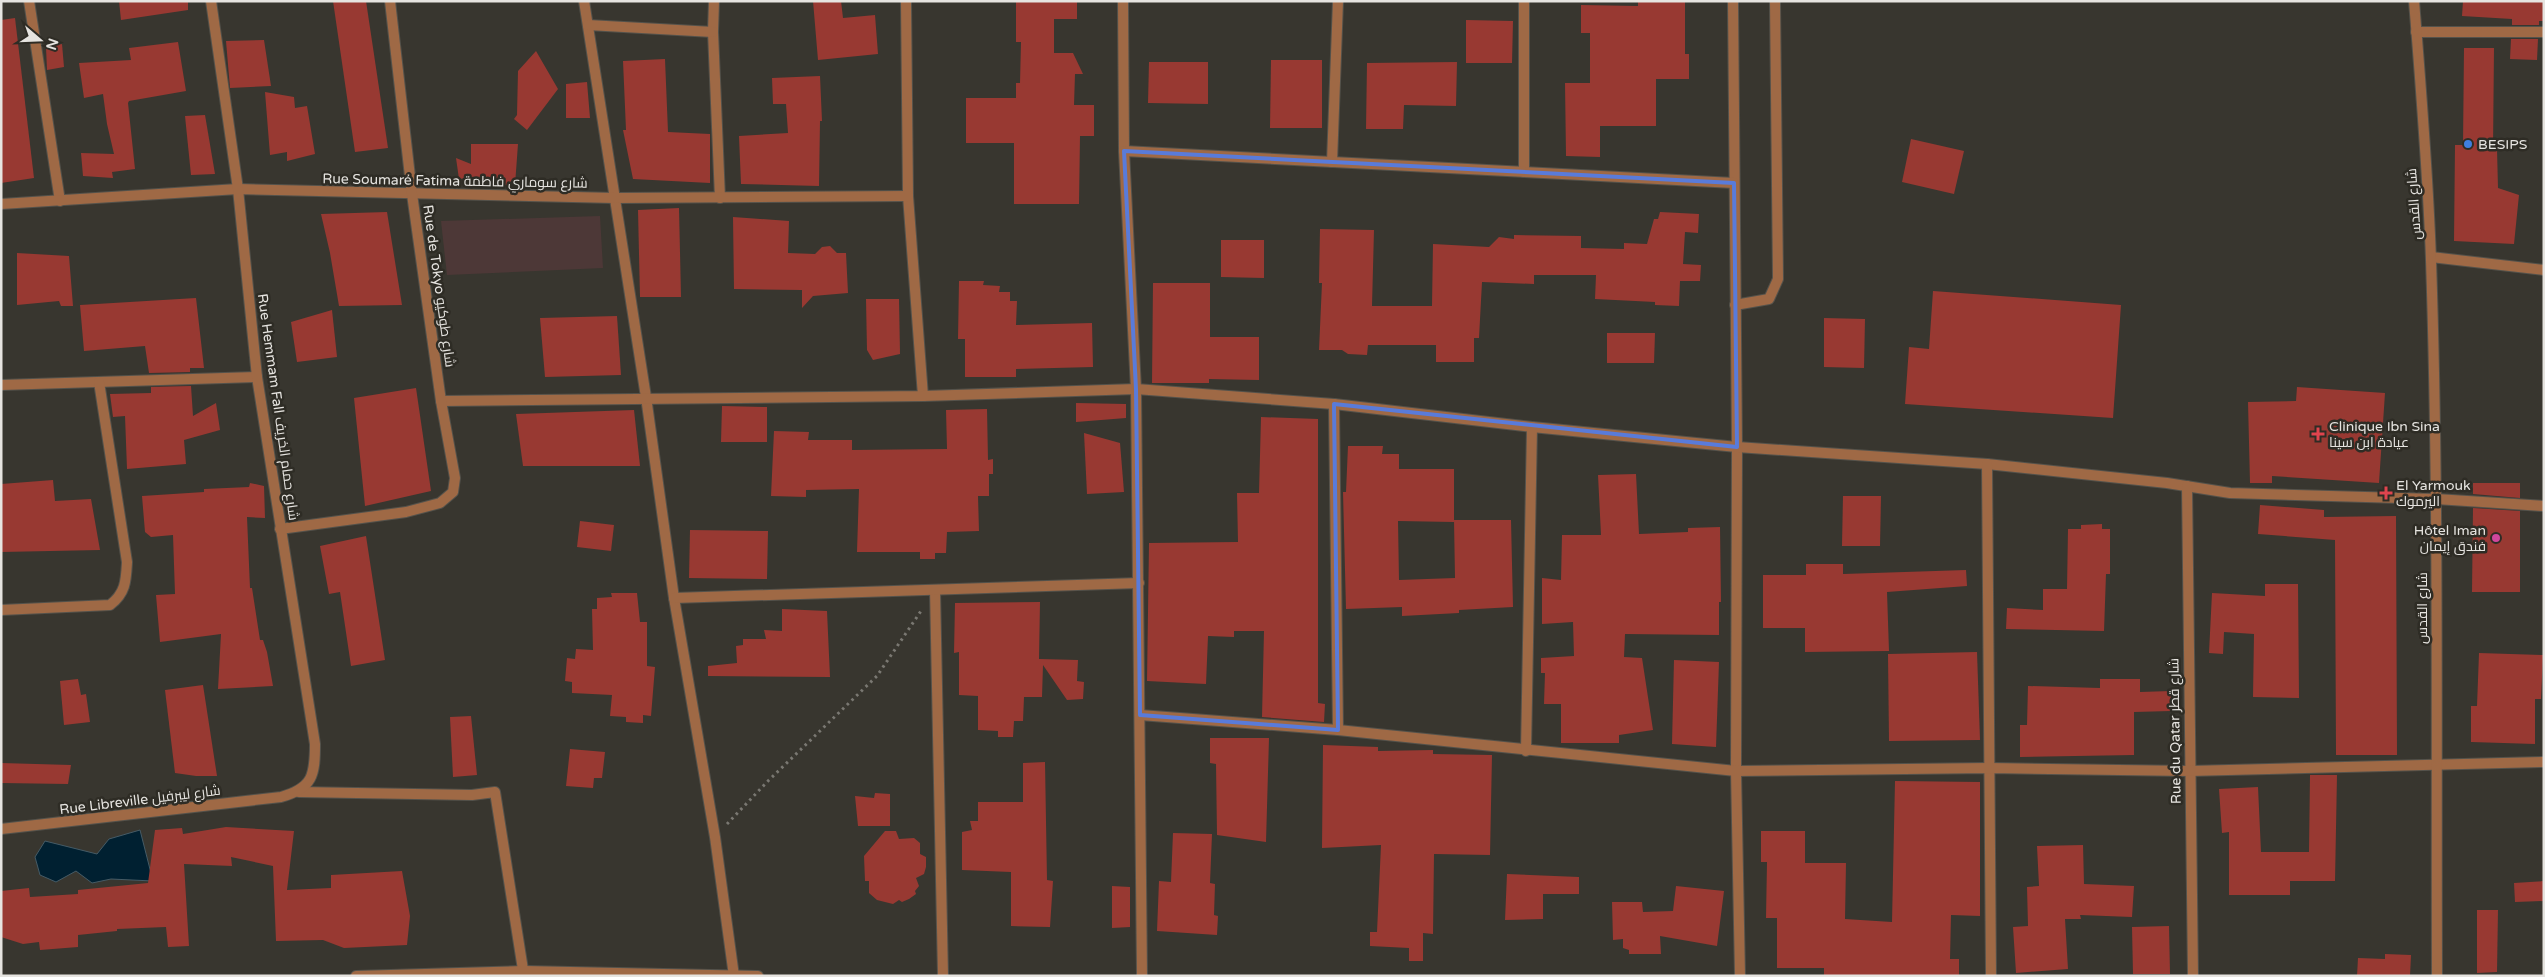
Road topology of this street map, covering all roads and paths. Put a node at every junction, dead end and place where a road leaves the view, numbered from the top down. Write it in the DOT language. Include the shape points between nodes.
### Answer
graph roads {
  1 [pos="29,1"];
  2 [pos="211,1"];
  3 [pos="390,1"];
  4 [pos="584,1"];
  5 [pos="714,1"];
  6 [pos="906,1"];
  7 [pos="1123,1"];
  8 [pos="1338,1"];
  9 [pos="1524,1"];
  10 [pos="1733,1"];
  11 [pos="1774,1"];
  12 [pos="2414,1"];
  13 [pos="588,25"];
  14 [pos="713,32"];
  15 [pos="2416,32"];
  16 [pos="2544,32"];
  17 [pos="1124,151"];
  18 [pos="1332,162"];
  19 [pos="1524,172"];
  20 [pos="1734,183"];
  21 [pos="238,188"];
  22 [pos="412,194"];
  23 [pos="908,196"];
  24 [pos="615,198"];
  25 [pos="720,198"];
  26 [pos="60,201"];
  27 [pos="1,204"];
  28 [pos="2431,257"];
  29 [pos="2544,270"];
  30 [pos="1735,306"];
  31 [pos="257,377"];
  32 [pos="99,382"];
  33 [pos="1,385"];
  34 [pos="1136,389"];
  35 [pos="923,396"];
  36 [pos="646,397"];
  37 [pos="441,401"];
  38 [pos="1334,404"];
  39 [pos="1532,427"];
  40 [pos="1737,447"];
  41 [pos="1987,464"];
  42 [pos="2187,486"];
  43 [pos="2436,499"];
  44 [pos="2544,506"];
  45 [pos="280,528"];
  46 [pos="1139,583"];
  47 [pos="935,590"];
  48 [pos="674,598"];
  49 [pos="1,610"];
  50 [pos="1140,715"];
  51 [pos="1338,730"];
  52 [pos="1526,751"];
  53 [pos="2544,762"];
  54 [pos="2436,763"];
  55 [pos="1989,768"];
  56 [pos="1736,770"];
  57 [pos="2189,771"];
  58 [pos="299,792"];
  59 [pos="1,829"];
  60 [pos="715,837"];
  61 [pos="524,974"];
  62 [pos="734,975"];
  63 [pos="356,976"];
  64 [pos="758,976"];
  65 [pos="943,976"];
  66 [pos="1142,976"];
  67 [pos="1740,976"];
  68 [pos="1991,976"];
  69 [pos="2193,976"];
  70 [pos="2437,976"];
  1 -- 26 [label="street"];
  2 -- 21 [label="street, Rue Hemmam Fall شارع حمام الخريف"];
  3 -- 22 [label="street, Rue de Tokyo شارع طوكيو"];
  4 -- 13 [label="street"];
  5 -- 14 [label="street"];
  6 -- 23 [label="street"];
  7 -- 17 [label="street"];
  8 -- 18 [label="street"];
  9 -- 19 [label="street"];
  10 -- 20 [label="street"];
  11 -- 30 [label="street" via="1778,280 1769,299"];
  12 -- 15 [label="street, شارع القدس"];
  13 -- 14 [label="street"];
  13 -- 24 [label="street"];
  14 -- 25 [label="street"];
  15 -- 16 [label="street"];
  15 -- 28 [label="street, شارع القدس"];
  17 -- 18 [label="street"];
  17 -- 34 [label="street"];
  18 -- 19 [label="street"];
  19 -- 20 [label="street"];
  20 -- 30 [label="street"];
  21 -- 22 [label="street, Rue Soumaré Fatima شارع سوماري فاطمة"];
  21 -- 26 [label="street, Rue Soumaré Fatima شارع سوماري فاطمة"];
  21 -- 31 [label="street, Rue Hemmam Fall شارع حمام الخريف"];
  22 -- 24 [label="street, Rue Soumaré Fatima شارع سوماري فاطمة"];
  22 -- 37 [label="street, Rue de Tokyo شارع طوكيو"];
  23 -- 25 [label="street, Rue Soumaré Fatima شارع سوماري فاطمة"];
  23 -- 35 [label="street"];
  24 -- 25 [label="street, Rue Soumaré Fatima شارع سوماري فاطمة"];
  24 -- 36 [label="street"];
  26 -- 27 [label="street, Rue Soumaré Fatima شارع سوماري فاطمة"];
  28 -- 29 [label="street"];
  28 -- 43 [label="street, شارع القدس"];
  30 -- 40 [label="street"];
  31 -- 32 [label="street"];
  31 -- 45 [label="street, Rue Hemmam Fall شارع حمام الخريف"];
  32 -- 33 [label="street"];
  32 -- 49 [label="street" via="127,562 126,584 120,598 110,605"];
  34 -- 35 [label="street"];
  34 -- 38 [label="street"];
  34 -- 46 [label="street"];
  35 -- 36 [label="street"];
  36 -- 37 [label="street"];
  36 -- 48 [label="street"];
  37 -- 45 [label="street, Rue de Tokyo شارع طوكيو" via="455,478 453,492 440,503 406,512"];
  38 -- 39 [label="street"];
  38 -- 51 [label="street"];
  39 -- 40 [label="street"];
  39 -- 52 [label="street"];
  40 -- 41 [label="street"];
  40 -- 56 [label="street"];
  41 -- 42 [label="street"];
  41 -- 55 [label="street"];
  42 -- 43 [label="street" via="2230,493"];
  42 -- 57 [label="street, Rue du Qatar شارع قطر"];
  43 -- 44 [label="street"];
  43 -- 54 [label="street, شارع القدس"];
  45 -- 58 [label="street, Rue Hemmam Fall شارع حمام الخريف" via="315,744 315,770"];
  46 -- 47 [label="street"];
  46 -- 50 [label="street"];
  47 -- 48 [label="street"];
  47 -- 60 [label="path" via="877,676"];
  47 -- 65 [label="street"];
  48 -- 60 [label="street"];
  50 -- 51 [label="street"];
  50 -- 66 [label="street"];
  51 -- 52 [label="street"];
  52 -- 56 [label="street"];
  53 -- 54 [label="street"];
  54 -- 57 [label="street"];
  54 -- 70 [label="street, شارع القدس"];
  55 -- 56 [label="street"];
  55 -- 57 [label="street"];
  55 -- 68 [label="street"];
  56 -- 67 [label="street"];
  57 -- 69 [label="street, Rue du Qatar شارع قطر"];
  58 -- 59 [label="street, Rue Libreville شارع ليبرفيل" via="281,797"];
  58 -- 61 [label="street" via="472,795 495,792"];
  60 -- 62 [label="street"];
  61 -- 62 [label="street"];
  61 -- 63 [label="street"];
  62 -- 64 [label="street"];
}
